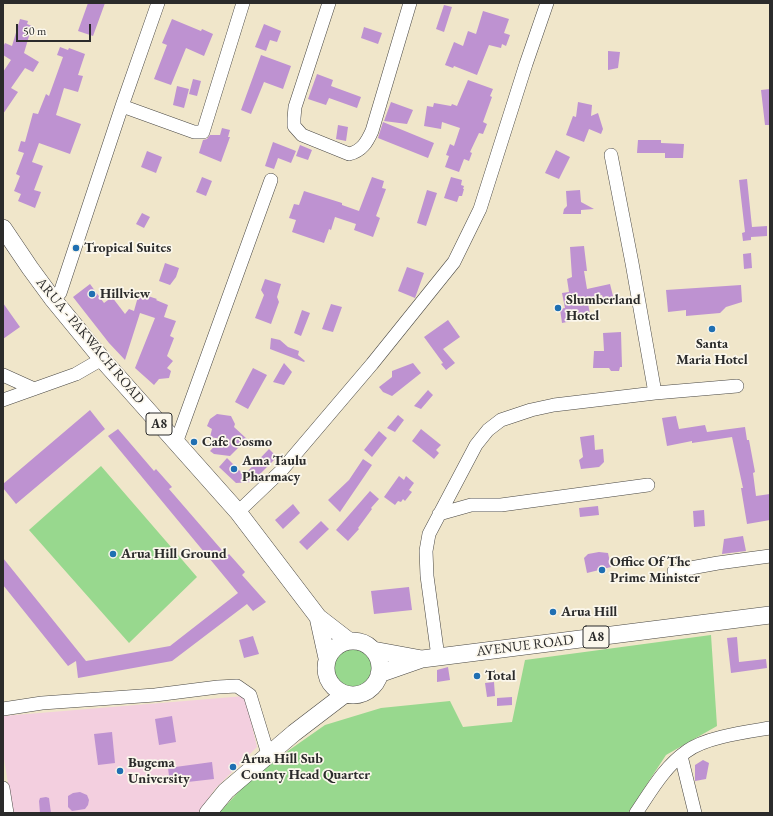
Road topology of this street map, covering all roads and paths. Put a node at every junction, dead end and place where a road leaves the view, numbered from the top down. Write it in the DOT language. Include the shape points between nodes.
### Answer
graph roads {
  1 [pos="158,3"];
  2 [pos="243,3"];
  3 [pos="329,3"];
  4 [pos="410,3"];
  5 [pos="547,3"];
  6 [pos="122,106"];
  7 [pos="611,155"];
  8 [pos="271,180"];
  9 [pos="3,228"];
  10 [pos="52,298"];
  11 [pos="102,360"];
  12 [pos="3,375"];
  13 [pos="737,386"];
  14 [pos="34,389"];
  15 [pos="655,393"];
  16 [pos="3,400"];
  17 [pos="176,443"];
  18 [pos="648,485"];
  19 [pos="238,512"];
  20 [pos="439,514"];
  21 [pos="770,556"];
  22 [pos="674,571"];
  23 [pos="770,615"];
  24 [pos="318,617"];
  25 [pos="349,640"];
  26 [pos="373,650"];
  27 [pos="327,658"];
  28 [pos="430,658"];
  29 [pos="379,674"];
  30 [pos="329,682"];
  31 [pos="345,694"];
  32 [pos="3,709"];
  33 [pos="308,722"];
  34 [pos="770,728"];
  35 [pos="268,754"];
  36 [pos="681,756"];
  37 [pos="3,788"];
  38 [pos="7,813"];
  39 [pos="208,813"];
  40 [pos="636,813"];
  41 [pos="695,813"];
  1 -- 6 [label="street"];
  2 -- 6 [label="street" via="203,132 194,132"];
  3 -- 4 [label="street" via="295,107 294,126 302,135 349,154 365,145 372,131"];
  5 -- 19 [label="street" via="480,209 454,262 281,471"];
  6 -- 10 [label="street" via="60,293"];
  7 -- 15 [label="street"];
  8 -- 17 [label="street"];
  9 -- 10 [label="main road, ARUA - PAKWACH ROAD / A8"];
  10 -- 11 [label="main road, ARUA - PAKWACH ROAD / A8"];
  11 -- 14 [label="street" via="76,374"];
  11 -- 17 [label="main road, ARUA - PAKWACH ROAD / A8"];
  12 -- 14 [label="street"];
  13 -- 15 [label="street"];
  14 -- 16 [label="street"];
  15 -- 20 [label="street" via="554,405 501,420 488,430 476,445"];
  17 -- 19 [label="main road, ARUA - PAKWACH ROAD / A8"];
  18 -- 20 [label="street" via="501,505 471,505"];
  19 -- 24 [label="main road, ARUA - PAKWACH ROAD / A8"];
  20 -- 28 [label="street" via="429,534 426,551"];
  21 -- 22 [label="street"];
  23 -- 28 [label="main road, AVENUE ROAD / A8"];
  24 -- 25 [label="main road, ARUA - PAKWACH ROAD / A8"];
  24 -- 27 [label="main road, ARUA - PAKWACH ROAD"];
  25 -- 26 [label="main road, A8" via="362,642"];
  25 -- 27 [label="main road" via="336,646"];
  26 -- 28 [label="main road, AVENUE ROAD / A8"];
  26 -- 29 [label="main road" via="379,661"];
  27 -- 30 [label="main road" via="325,670"];
  28 -- 29 [label="main road, AVENUE ROAD"];
  29 -- 31 [label="main road" via="369,690 357,695"];
  30 -- 31 [label="main road" via="336,690"];
  30 -- 33 [label="main road"];
  31 -- 33 [label="main road"];
  32 -- 35 [label="street" via="42,703 237,686 250,694"];
  33 -- 35 [label="main road"];
  34 -- 36 [label="street" via="706,742"];
  35 -- 39 [label="main road" via="226,791"];
  36 -- 40 [label="street" via="668,767"];
  36 -- 41 [label="street"];
  37 -- 38 [label="street"];
}
